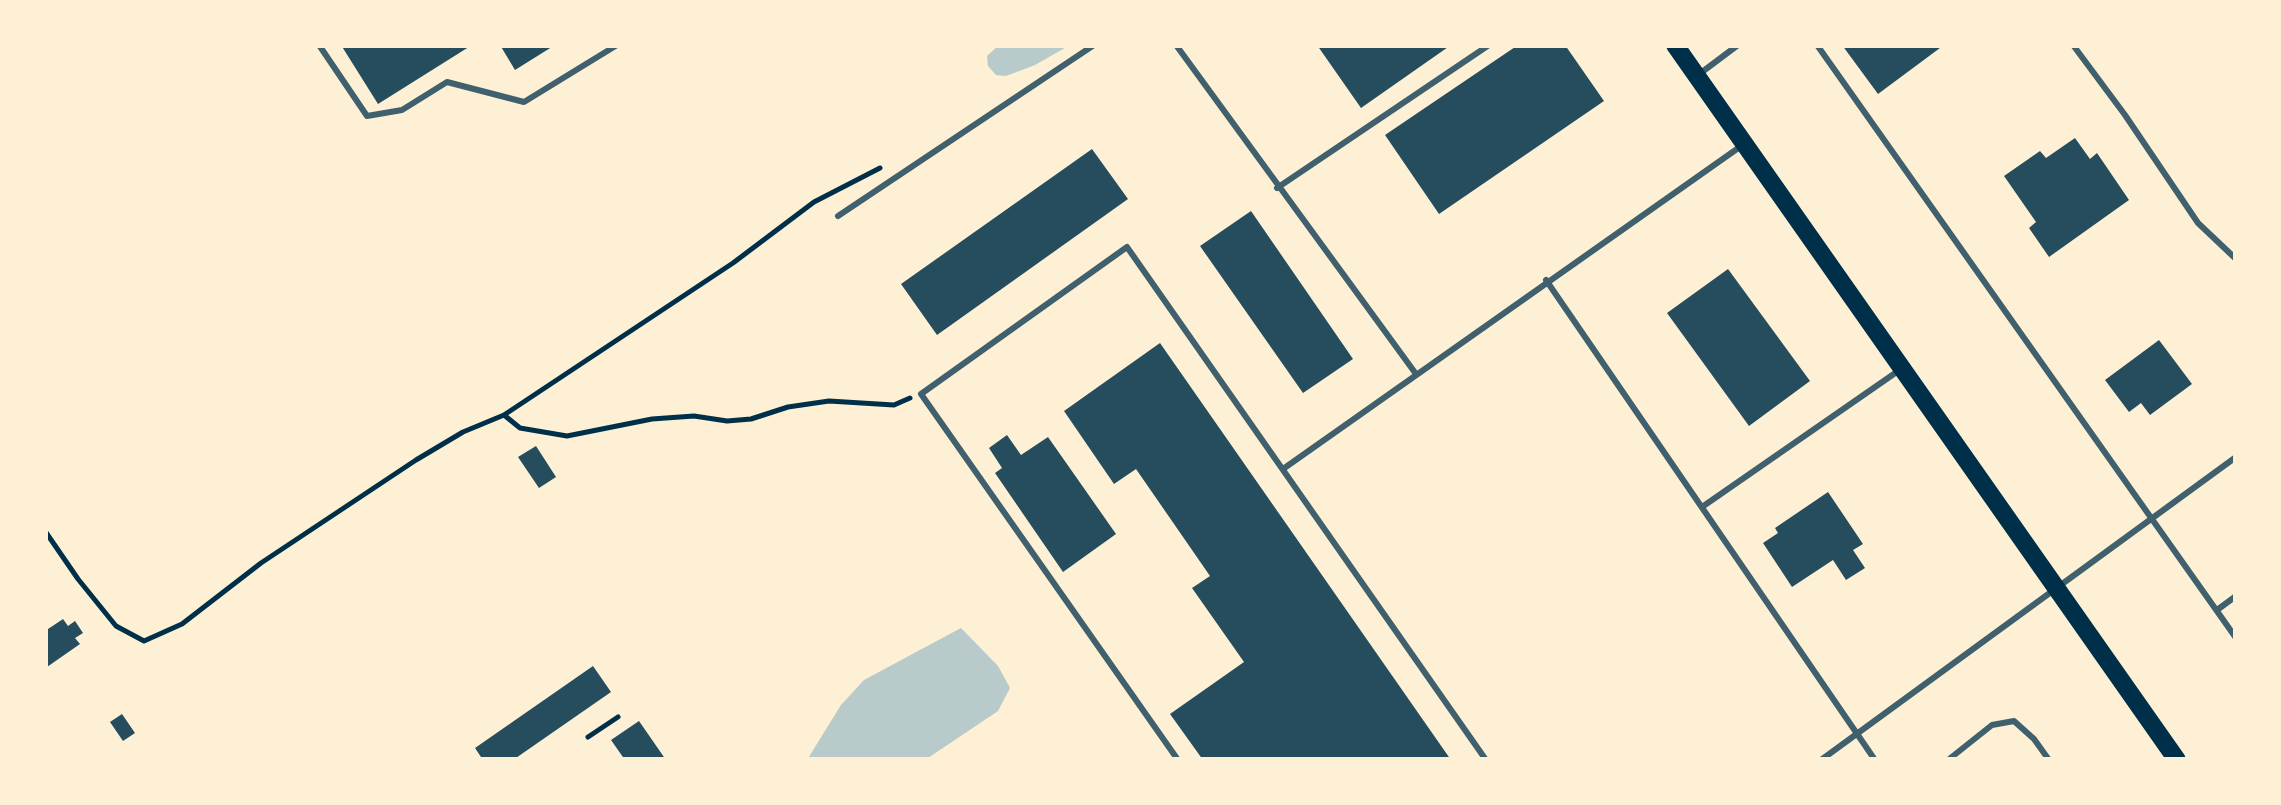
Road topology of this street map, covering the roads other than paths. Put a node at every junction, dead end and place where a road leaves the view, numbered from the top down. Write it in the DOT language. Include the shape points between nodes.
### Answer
graph roads {
  1 [pos="319,45"];
  2 [pos="617,45"];
  3 [pos="1094,45"];
  4 [pos="1176,45"];
  5 [pos="1488,45"];
  6 [pos="1675,45"];
  7 [pos="1738,45"];
  8 [pos="1817,45"];
  9 [pos="2073,45"];
  10 [pos="1697,76"];
  11 [pos="1745,143"];
  12 [pos="1278,188"];
  13 [pos="838,216"];
  14 [pos="2236,259"];
  15 [pos="1546,280"];
  16 [pos="1902,368"];
  17 [pos="1416,374"];
  18 [pos="2236,457"];
  19 [pos="1283,469"];
  20 [pos="1702,507"];
  21 [pos="2152,520"];
  22 [pos="2056,587"];
  23 [pos="2236,596"];
  24 [pos="2217,610"];
  25 [pos="2236,638"];
  26 [pos="1858,734"];
  27 [pos="1178,760"];
  28 [pos="1486,760"];
  29 [pos="1821,760"];
  30 [pos="1875,760"];
  31 [pos="1948,760"];
  32 [pos="2049,760"];
  33 [pos="2177,760"];
  1 -- 2 [label="lane" via="368,116 402,110 448,82 524,102"];
  3 -- 13 [label="lane"];
  4 -- 12 [label="lane"];
  5 -- 12 [label="lane"];
  6 -- 10 [label="main road"];
  7 -- 10 [label="lane"];
  8 -- 21 [label="lane"];
  9 -- 14 [label="lane" via="2198,223"];
  10 -- 11 [label="main road"];
  11 -- 15 [label="lane"];
  11 -- 16 [label="main road"];
  12 -- 17 [label="lane"];
  15 -- 17 [label="lane"];
  15 -- 20 [label="lane"];
  16 -- 20 [label="lane"];
  16 -- 22 [label="main road"];
  17 -- 19 [label="lane"];
  18 -- 21 [label="lane"];
  19 -- 27 [label="lane" via="1127,247 921,394"];
  19 -- 28 [label="lane"];
  20 -- 26 [label="lane"];
  21 -- 22 [label="lane"];
  21 -- 24 [label="lane"];
  22 -- 26 [label="lane"];
  22 -- 33 [label="main road"];
  23 -- 24 [label="lane"];
  24 -- 25 [label="lane"];
  26 -- 29 [label="lane"];
  26 -- 30 [label="lane"];
  31 -- 32 [label="lane" via="1992,725 2014,722"];
}
